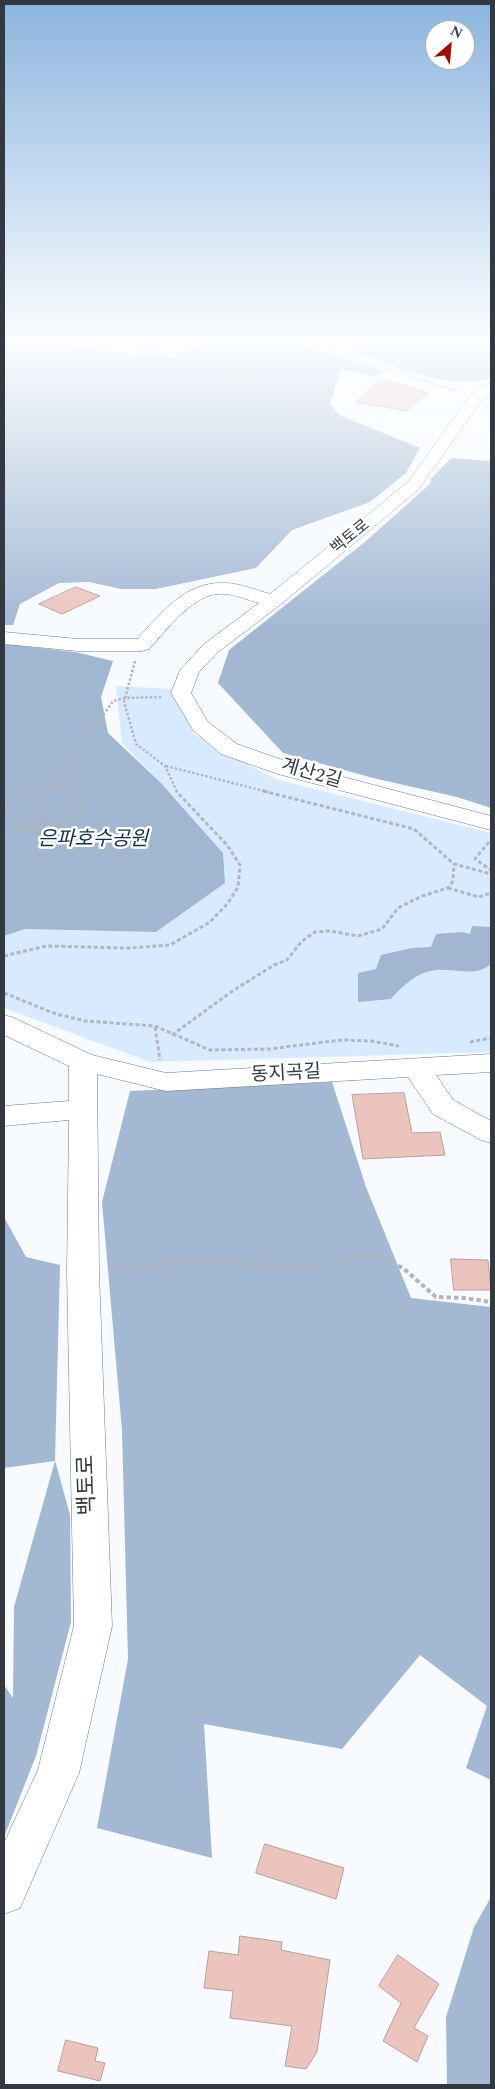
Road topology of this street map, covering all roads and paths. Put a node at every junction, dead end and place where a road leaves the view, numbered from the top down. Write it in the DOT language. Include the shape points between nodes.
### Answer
graph roads {
  1 [pos="371,435"];
  2 [pos="450,435"];
  3 [pos="434,458"];
  4 [pos="273,601"];
  5 [pos="4,638"];
  6 [pos="142,644"];
  7 [pos="182,696"];
  8 [pos="125,698"];
  9 [pos="165,766"];
  10 [pos="53,784"];
  11 [pos="4,804"];
  12 [pos="491,822"];
  13 [pos="35,826"];
  14 [pos="4,838"];
  15 [pos="491,839"];
  16 [pos="454,864"];
  17 [pos="491,870"];
  18 [pos="491,874"];
  19 [pos="448,888"];
  20 [pos="491,894"];
  21 [pos="4,956"];
  22 [pos="4,993"];
  23 [pos="4,1024"];
  24 [pos="155,1026"];
  25 [pos="172,1035"];
  26 [pos="491,1038"];
  27 [pos="465,1042"];
  28 [pos="411,1056"];
  29 [pos="82,1062"];
  30 [pos="491,1062"];
  31 [pos="166,1082"];
  32 [pos="82,1109"];
  33 [pos="4,1116"];
  34 [pos="491,1134"];
  35 [pos="83,1272"];
  36 [pos="491,1302"];
  37 [pos="4,1892"];
  1 -- 3 [label="path"];
  2 -- 3 [label="street, 백토로"];
  3 -- 4 [label="street, 백토로" via="413,486"];
  4 -- 6 [label="street" via="226,588 205,589 187,599"];
  4 -- 7 [label="street, 백토로" via="211,648 190,670"];
  5 -- 6 [label="street" via="78,645"];
  6 -- 8 [label="path" via="134,661"];
  7 -- 8 [label="path"];
  7 -- 12 [label="street, 계산2길" via="200,726 229,748 286,769"];
  8 -- 9 [label="path" via="136,744"];
  8 -- 10 [label="path" via="113,701 107,708 76,766"];
  9 -- 16 [label="path" via="414,829"];
  9 -- 21 [label="path" via="176,791 227,845 240,865 238,888 228,904 210,922 170,945 128,948 46,946"];
  10 -- 11 [label="path" via="16,790"];
  10 -- 13 [label="path" via="40,796 45,808"];
  10 -- 13 [label="path" via="80,795 81,808 67,820"];
  11 -- 13 [label="path" via="9,817"];
  13 -- 14 [label="path"];
  15 -- 17 [label="path" via="475,859"];
  16 -- 18 [label="path"];
  16 -- 19 [label="path" via="453,881"];
  19 -- 20 [label="path" via="479,897"];
  19 -- 25 [label="path" via="398,908 382,929 358,936 315,932 301,942 287,960 231,992"];
  22 -- 24 [label="path" via="56,1014 85,1021"];
  23 -- 29 [label="street, 동지곡길"];
  24 -- 25 [label="path"];
  24 -- 31 [label="path" via="161,1070"];
  25 -- 28 [label="path" via="210,1050 269,1049 341,1040 370,1041"];
  26 -- 27 [label="path"];
  28 -- 30 [label="street, 동지곡길"];
  28 -- 31 [label="street, 동지곡길"];
  28 -- 34 [label="street" via="443,1107"];
  29 -- 31 [label="street, 동지곡길"];
  29 -- 32 [label="street, 백토로"];
  32 -- 33 [label="street"];
  32 -- 35 [label="street, 백토로"];
  35 -- 36 [label="path" via="103,1268 134,1270 179,1261 312,1267 374,1255 403,1268 436,1297"];
  35 -- 37 [label="street, 백토로" via="93,1626 58,1773"];
}
